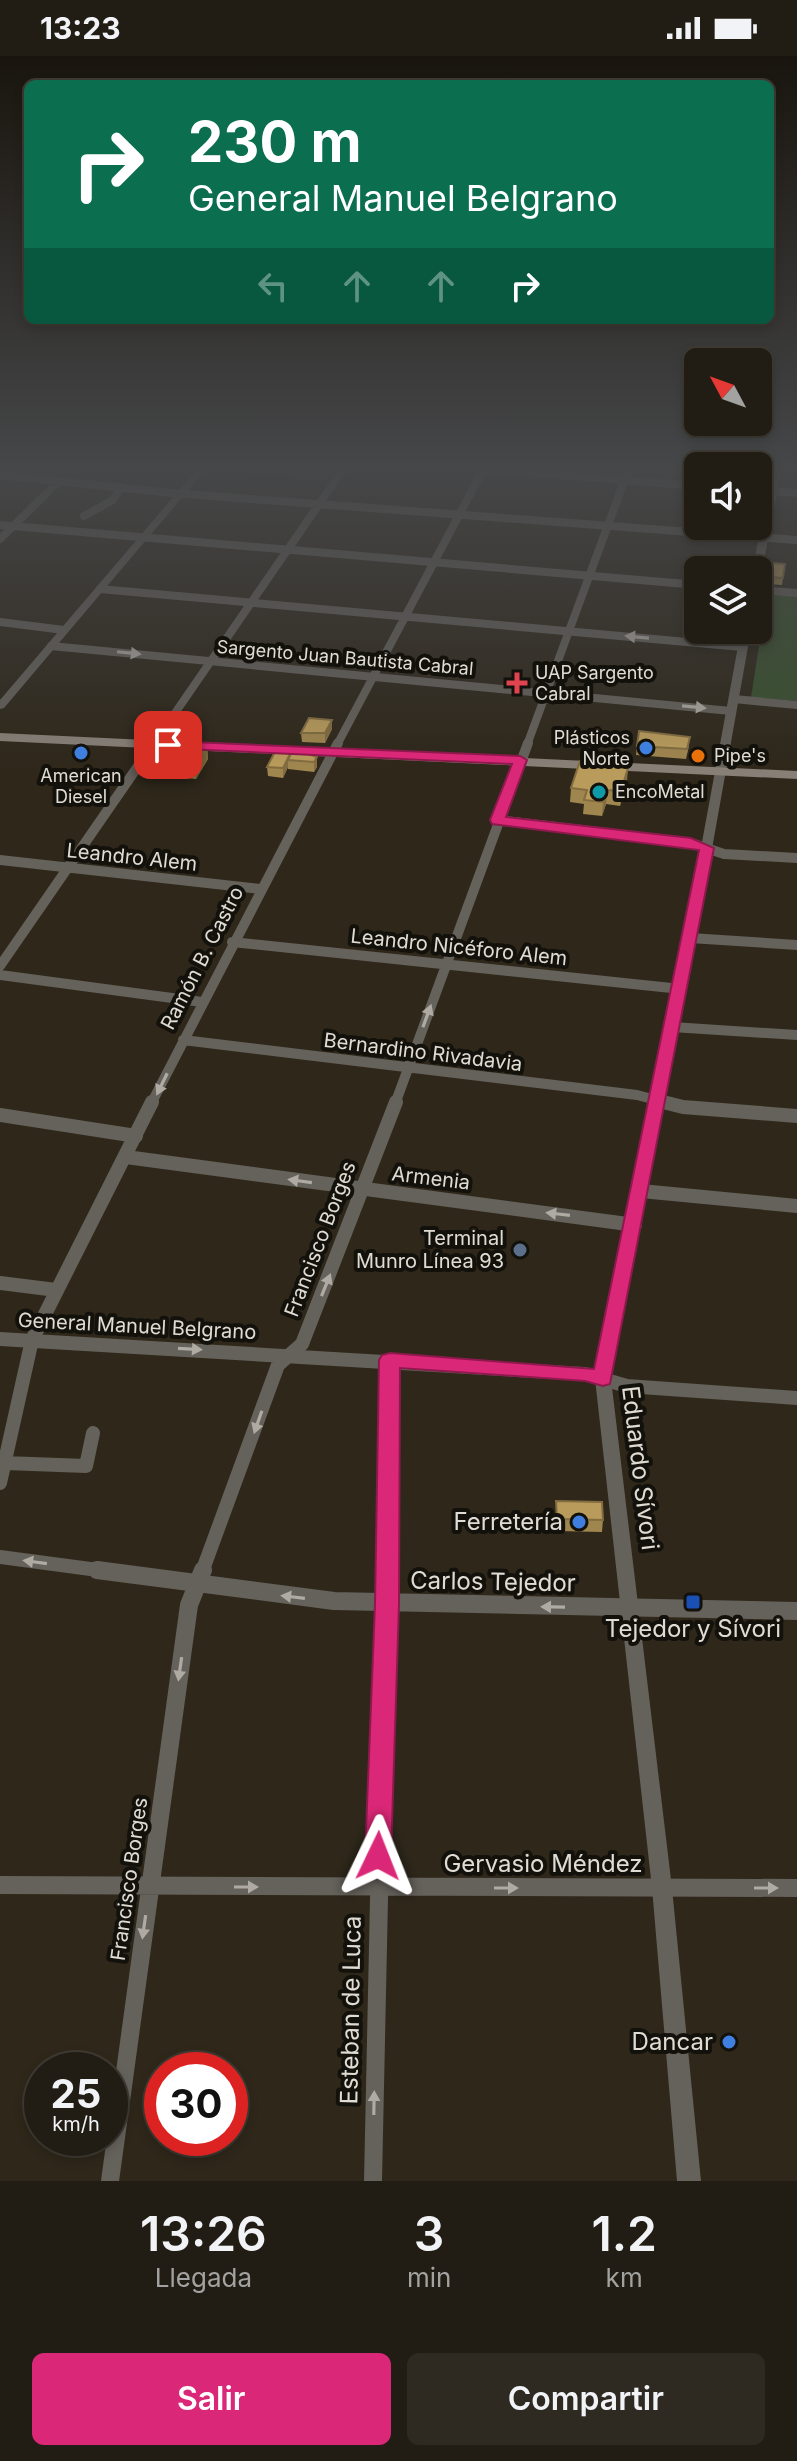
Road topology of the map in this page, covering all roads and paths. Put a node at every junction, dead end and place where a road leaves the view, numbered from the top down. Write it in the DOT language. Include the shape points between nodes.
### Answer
graph roads {
  1 [pos="118,567"];
  2 [pos="275,567"];
  3 [pos="431,567"];
  4 [pos="491,567"];
  5 [pos="592,567"];
  6 [pos="589,576"];
  7 [pos="684,584"];
  8 [pos="100,589"];
  9 [pos="772,591"];
  10 [pos="797,593"];
  11 [pos="249,603"];
  12 [pos="405,617"];
  13 [pos="0,622"];
  14 [pos="64,630"];
  15 [pos="569,631"];
  16 [pos="743,644"];
  17 [pos="51,646"];
  18 [pos="742,647"];
  19 [pos="210,661"];
  20 [pos="372,676"];
  21 [pos="546,693"];
  22 [pos="733,705"];
  23 [pos="797,705"];
  24 [pos="0,706"];
  25 [pos="0,737"];
  26 [pos="152,745"];
  27 [pos="331,752"];
  28 [pos="520,760"];
  29 [pos="722,771"];
  30 [pos="797,775"];
  31 [pos="497,820"];
  32 [pos="707,848"];
  33 [pos="797,858"];
  34 [pos="0,860"];
  35 [pos="68,868"];
  36 [pos="260,889"];
  37 [pos="690,938"];
  38 [pos="232,942"];
  39 [pos="797,945"];
  40 [pos="445,964"];
  41 [pos="0,966"];
  42 [pos="0,975"];
  43 [pos="681,989"];
  44 [pos="202,1002"];
  45 [pos="672,1027"];
  46 [pos="797,1035"];
  47 [pos="183,1040"];
  48 [pos="407,1069"];
  49 [pos="658,1103"];
  50 [pos="0,1115"];
  51 [pos="797,1116"];
  52 [pos="136,1136"];
  53 [pos="126,1157"];
  54 [pos="363,1190"];
  55 [pos="641,1191"];
  56 [pos="797,1206"];
  57 [pos="635,1225"];
  58 [pos="0,1283"];
  59 [pos="56,1290"];
  60 [pos="0,1339"];
  61 [pos="32,1340"];
  62 [pos="291,1354"];
  63 [pos="390,1360"];
  64 [pos="603,1379"];
  65 [pos="797,1398"];
  66 [pos="93,1433"];
  67 [pos="5,1463"];
  68 [pos="0,1483"];
  69 [pos="0,1557"];
  70 [pos="197,1585"];
  71 [pos="387,1604"];
  72 [pos="631,1608"];
  73 [pos="797,1611"];
  74 [pos="0,1885"];
  75 [pos="149,1887"];
  76 [pos="377,1887"];
  77 [pos="662,1888"];
  78 [pos="797,1888"];
  79 [pos="110,2181"];
  80 [pos="373,2181"];
  81 [pos="689,2181"];
  1 -- 8 [label="street"];
  2 -- 11 [label="street"];
  3 -- 12 [label="street, Ramón B. Castro"];
  4 -- 6 [label="street"];
  5 -- 6 [label="street, Francisco Borges"];
  6 -- 7 [label="street"];
  6 -- 15 [label="street, Francisco Borges"];
  8 -- 11 [label="street"];
  8 -- 14 [label="street"];
  9 -- 10 [label="street"];
  11 -- 12 [label="street"];
  11 -- 19 [label="street"];
  12 -- 15 [label="street"];
  12 -- 20 [label="street, Ramón B. Castro"];
  13 -- 14 [label="street"];
  14 -- 17 [label="street"];
  18 -- 15 [label="street, one-way"];
  15 -- 21 [label="street, Francisco Borges"];
  16 -- 18 [label="street, Eduardo Sívori"];
  17 -- 19 [label="street, Sargento Juan Bautista Cabral, one-way"];
  17 -- 24 [label="street"];
  18 -- 22 [label="street, Eduardo Sívori"];
  19 -- 20 [label="street, Sargento Juan Bautista Cabral"];
  19 -- 26 [label="street"];
  20 -- 21 [label="street, Sargento Juan Bautista Cabral"];
  20 -- 27 [label="street, Ramón B. Castro"];
  21 -- 22 [label="street, Sargento Juan Bautista Cabral, one-way"];
  21 -- 28 [label="street, Francisco Borges"];
  22 -- 23 [label="street, Sargento Juan Bautista Cabral"];
  22 -- 29 [label="street, Eduardo Sívori"];
  25 -- 26 [label="main road"];
  26 -- 27 [label="main road"];
  26 -- 35 [label="street"];
  27 -- 28 [label="main road"];
  27 -- 36 [label="street, Ramón B. Castro"];
  28 -- 29 [label="main road"];
  28 -- 31 [label="street, Francisco Borges"];
  29 -- 30 [label="main road"];
  29 -- 32 [label="street, Eduardo Sívori"];
  31 -- 32 [label="street"];
  31 -- 40 [label="street, Francisco Borges"];
  32 -- 33 [label="street" via="724,854"];
  32 -- 37 [label="street, Eduardo Sívori"];
  34 -- 35 [label="street, Leandro Alem"];
  35 -- 36 [label="street, Leandro Alem"];
  35 -- 41 [label="street"];
  36 -- 38 [label="street, Ramón B. Castro"];
  37 -- 39 [label="street"];
  37 -- 43 [label="street, Eduardo Sívori"];
  38 -- 40 [label="street, Leandro Nicéforo Alem"];
  38 -- 44 [label="street, Ramón B. Castro"];
  40 -- 43 [label="street, Leandro Nicéforo Alem"];
  48 -- 40 [label="street, Francisco Borges, one-way"];
  42 -- 44 [label="street"];
  43 -- 45 [label="street, Eduardo Sívori"];
  44 -- 47 [label="street, Ramón B. Castro"];
  45 -- 46 [label="street"];
  45 -- 49 [label="street, Eduardo Sívori"];
  47 -- 48 [label="street, Bernardino Rivadavia"];
  47 -- 52 [label="street, Ramón B. Castro, one-way"];
  48 -- 49 [label="street, Bernardino Rivadavia" via="637,1095"];
  48 -- 54 [label="street, Francisco Borges"];
  49 -- 51 [label="street, Bernardino Rivadavia"];
  49 -- 55 [label="street, Eduardo Sívori"];
  50 -- 52 [label="street"];
  52 -- 53 [label="street, Ramón B. Castro"];
  54 -- 53 [label="street, Armenia, one-way"];
  53 -- 59 [label="street, Ramón B. Castro"];
  57 -- 54 [label="street, Armenia, one-way"];
  62 -- 54 [label="street, Francisco Borges, one-way" via="302,1344"];
  55 -- 56 [label="street"];
  55 -- 57 [label="street, Eduardo Sívori"];
  57 -- 64 [label="street, Eduardo Sívori"];
  58 -- 59 [label="street"];
  59 -- 61 [label="street, Ramón B. Castro"];
  60 -- 61 [label="street, General Manuel Belgrano"];
  61 -- 62 [label="street, General Manuel Belgrano, one-way"];
  61 -- 67 [label="street, Ramón B. Castro"];
  62 -- 63 [label="street, General Manuel Belgrano"];
  62 -- 70 [label="street, Francisco Borges, one-way" via="278,1365"];
  63 -- 64 [label="street, General Manuel Belgrano"];
  63 -- 71 [label="street, Esteban de Luca"];
  64 -- 65 [label="street, General Manuel Belgrano" via="627,1386"];
  64 -- 72 [label="street, Eduardo Sívori"];
  66 -- 67 [label="street" via="86,1466"];
  67 -- 68 [label="street, Ramón B. Castro"];
  70 -- 69 [label="street, Carlos Tejedor, one-way"];
  71 -- 70 [label="street, Carlos Tejedor, one-way"];
  70 -- 75 [label="street, Francisco Borges, one-way" via="189,1605"];
  72 -- 71 [label="street, Carlos Tejedor, one-way"];
  71 -- 76 [label="street, Esteban de Luca"];
  72 -- 73 [label="street, Carlos Tejedor"];
  72 -- 77 [label="street, Eduardo Sívori"];
  74 -- 75 [label="street, Gervasio Méndez"];
  75 -- 76 [label="street, Gervasio Méndez, one-way"];
  75 -- 79 [label="street, Francisco Borges, one-way"];
  76 -- 77 [label="street, Gervasio Méndez, one-way"];
  80 -- 76 [label="street, Esteban de Luca, one-way"];
  77 -- 78 [label="street, Gervasio Méndez, one-way"];
  77 -- 81 [label="street, Eduardo Sívori"];
}
